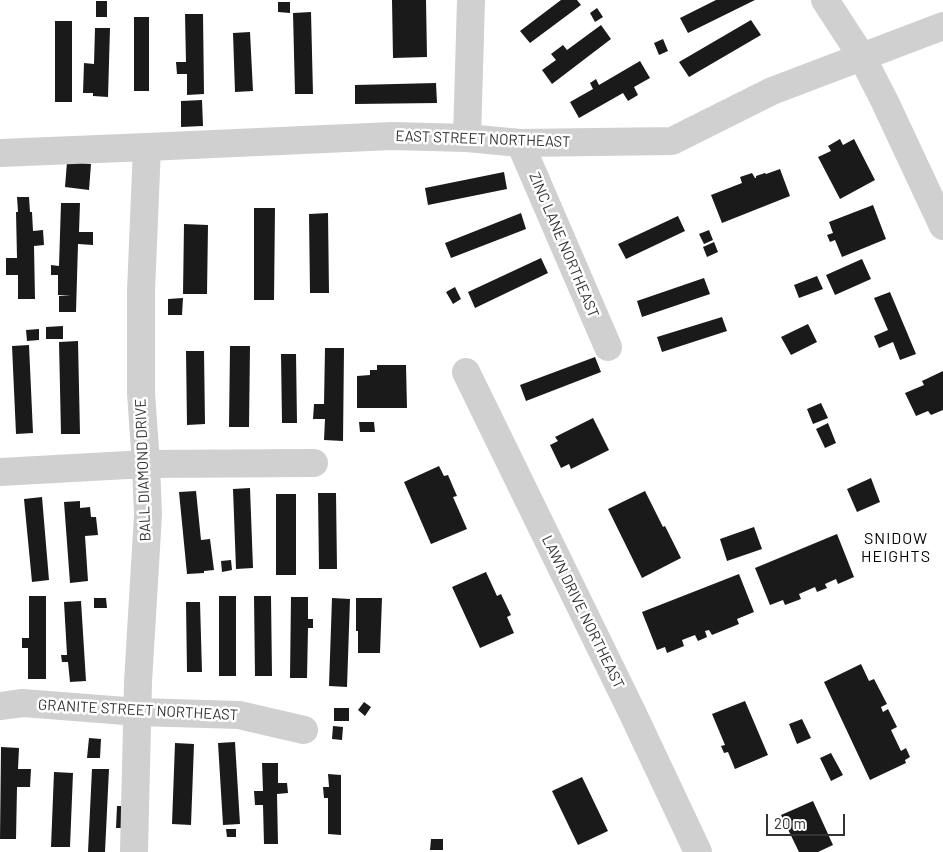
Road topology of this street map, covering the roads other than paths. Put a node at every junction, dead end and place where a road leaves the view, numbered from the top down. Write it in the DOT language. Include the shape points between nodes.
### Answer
graph roads {
  1 [pos="471,0"];
  2 [pos="825,0"];
  3 [pos="943,26"];
  4 [pos="862,57"];
  5 [pos="467,138"];
  6 [pos="520,143"];
  7 [pos="147,147"];
  8 [pos="0,153"];
  9 [pos="943,226"];
  10 [pos="608,347"];
  11 [pos="466,372"];
  12 [pos="314,463"];
  13 [pos="146,464"];
  14 [pos="0,472"];
  15 [pos="0,706"];
  16 [pos="138,712"];
  17 [pos="304,730"];
  18 [pos="134,852"];
  19 [pos="698,852"];
  1 -- 5 [label="street"];
  2 -- 4 [label="street"];
  3 -- 4 [label="street, EAST STREET NORTHEAST"];
  4 -- 6 [label="street, EAST STREET NORTHEAST" via="772,91 672,141"];
  4 -- 9 [label="street"];
  5 -- 6 [label="street, EAST STREET NORTHEAST"];
  5 -- 7 [label="street, EAST STREET NORTHEAST" via="392,136"];
  6 -- 10 [label="street, ZINC LANE NORTHEAST"];
  7 -- 8 [label="street, EAST STREET NORTHEAST"];
  7 -- 13 [label="street, BALL DIAMOND DRIVE" via="140,291 140,393"];
  11 -- 19 [label="street, LAWN DRIVE NORTHEAST"];
  12 -- 13 [label="street"];
  13 -- 14 [label="street"];
  13 -- 16 [label="street, BALL DIAMOND DRIVE" via="148,515"];
  15 -- 16 [label="street, GRANITE STREET NORTHEAST" via="23,703"];
  16 -- 17 [label="street, GRANITE STREET NORTHEAST" via="239,715"];
  16 -- 18 [label="street, BALL DIAMOND DRIVE"];
}
